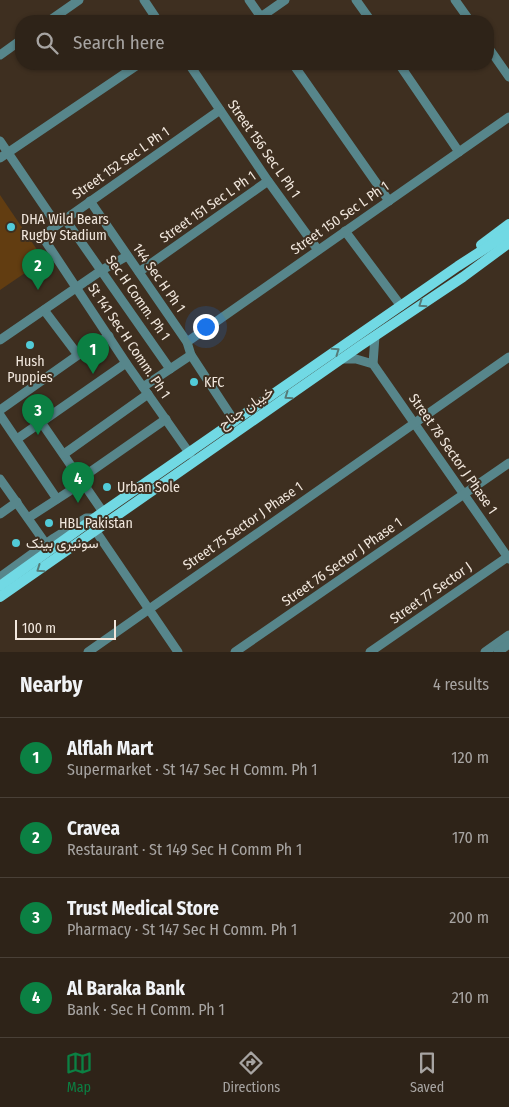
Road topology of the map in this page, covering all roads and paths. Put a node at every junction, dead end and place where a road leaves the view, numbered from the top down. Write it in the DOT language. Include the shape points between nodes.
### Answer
graph roads {
  1 [pos="79,0"];
  2 [pos="144,0"];
  3 [pos="249,0"];
  4 [pos="285,0"];
  5 [pos="356,0"];
  6 [pos="455,0"];
  7 [pos="57,15"];
  8 [pos="154,15"];
  9 [pos="257,15"];
  10 [pos="266,15"];
  11 [pos="367,15"];
  12 [pos="466,15"];
  13 [pos="15,44"];
  14 [pos="0,55"];
  15 [pos="494,56"];
  16 [pos="130,70"];
  17 [pos="194,70"];
  18 [pos="297,70"];
  19 [pos="403,70"];
  20 [pos="509,77"];
  21 [pos="220,110"];
  22 [pos="509,117"];
  23 [pos="0,141"];
  24 [pos="8,152"];
  25 [pos="459,152"];
  26 [pos="0,158"];
  27 [pos="268,181"];
  28 [pos="90,201"];
  29 [pos="388,201"];
  30 [pos="65,219"];
  31 [pos="509,224"];
  32 [pos="57,225"];
  33 [pos="345,230"];
  34 [pos="509,234"];
  35 [pos="46,242"];
  36 [pos="509,243"];
  37 [pos="318,250"];
  38 [pos="509,251"];
  39 [pos="127,256"];
  40 [pos="458,266"];
  41 [pos="102,270"];
  42 [pos="139,272"];
  43 [pos="462,277"];
  44 [pos="76,288"];
  45 [pos="401,306"];
  46 [pos="44,310"];
  47 [pos="109,336"];
  48 [pos="375,336"];
  49 [pos="0,340"];
  50 [pos="187,342"];
  51 [pos="78,355"];
  52 [pos="191,355"];
  53 [pos="509,357"];
  54 [pos="342,359"];
  55 [pos="126,363"];
  56 [pos="374,364"];
  57 [pos="170,369"];
  58 [pos="146,391"];
  59 [pos="0,410"];
  60 [pos="0,415"];
  61 [pos="166,419"];
  62 [pos="41,422"];
  63 [pos="235,422"];
  64 [pos="415,423"];
  65 [pos="17,439"];
  66 [pos="64,454"];
  67 [pos="190,454"];
  68 [pos="509,463"];
  69 [pos="0,479"];
  70 [pos="81,481"];
  71 [pos="465,494"];
  72 [pos="57,499"];
  73 [pos="17,502"];
  74 [pos="0,514"];
  75 [pos="99,515"];
  76 [pos="28,518"];
  77 [pos="95,530"];
  78 [pos="46,544"];
  79 [pos="508,557"];
  80 [pos="0,577"];
  81 [pos="0,586"];
  82 [pos="0,597"];
  83 [pos="149,609"];
  84 [pos="509,635"];
  85 [pos="509,644"];
  86 [pos="88,652"];
  87 [pos="178,652"];
  88 [pos="235,652"];
  89 [pos="370,652"];
  90 [pos="485,652"];
  91 [pos="498,652"];
  1 -- 7 [label="street"];
  2 -- 8 [label="street"];
  3 -- 9 [label="street"];
  4 -- 10 [label="street"];
  5 -- 11 [label="street"];
  6 -- 12 [label="street"];
  13 -- 14 [label="street"];
  15 -- 20 [label="street"];
  16 -- 24 [label="street"];
  17 -- 21 [label="street, Street 156 Sec L Ph 1"];
  18 -- 29 [label="street"];
  19 -- 25 [label="street"];
  21 -- 27 [label="street, Street 156 Sec L Ph 1"];
  21 -- 28 [label="street, Street 152 Sec L Ph 1"];
  22 -- 25 [label="street, Street 150 Sec L Ph 1"];
  23 -- 24 [label="street"];
  24 -- 26 [label="street"];
  24 -- 32 [label="street"];
  25 -- 29 [label="street, Street 150 Sec L Ph 1"];
  27 -- 37 [label="street, Street 156 Sec L Ph 1"];
  27 -- 42 [label="street, Street 151 Sec L Ph 1"];
  28 -- 30 [label="street, Street 152 Sec L Ph 1"];
  28 -- 39 [label="street, 144 Sec H Ph 1"];
  29 -- 33 [label="street, Street 150 Sec L Ph 1"];
  30 -- 32 [label="street, Street 152 Sec L Ph 1"];
  30 -- 41 [label="street, Sec H Comm. Ph 1"];
  31 -- 40 [label="main road"];
  32 -- 35 [label="street, Street 152 Sec L Ph 1" via="46,234"];
  33 -- 37 [label="street, Street 150 Sec L Ph 1"];
  33 -- 45 [label="street"];
  34 -- 40 [label="main road, خیبان جناح"];
  35 -- 44 [label="street, St 141 Sec H Comm. Ph 1"];
  36 -- 43 [label="main road, خیبان جناح"];
  37 -- 50 [label="street, Street 150 Sec L Ph 1"];
  38 -- 43 [label="main road"];
  39 -- 41 [label="street"];
  39 -- 42 [label="street, 144 Sec H Ph 1"];
  40 -- 45 [label="main road, خیبان جناح"];
  41 -- 44 [label="street"];
  41 -- 57 [label="street, Sec H Comm. Ph 1"];
  42 -- 50 [label="street, 144 Sec H Ph 1"];
  43 -- 48 [label="main road, خیبان جناح, one-way"];
  44 -- 46 [label="street"];
  44 -- 47 [label="street, St 141 Sec H Comm. Ph 1"];
  63 -- 45 [label="main road, خیبان جناح, one-way"];
  46 -- 49 [label="street"];
  46 -- 51 [label="street"];
  47 -- 51 [label="street"];
  47 -- 55 [label="street, St 141 Sec H Comm. Ph 1"];
  48 -- 54 [label="main road, خیبان جناح"];
  48 -- 56 [label="street"];
  50 -- 52 [label="street, 144 Sec H Ph 1"];
  51 -- 59 [label="street"];
  52 -- 57 [label="street"];
  52 -- 63 [label="street, 144 Sec H Ph 1"];
  53 -- 64 [label="street, Street 75 Sector J Phase 1"];
  54 -- 56 [label="street"];
  54 -- 77 [label="main road, خیبان جناح, one-way"];
  55 -- 58 [label="street, St 141 Sec H Comm. Ph 1"];
  55 -- 62 [label="street"];
  56 -- 64 [label="street, Street 78 Sector J Phase 1"];
  57 -- 58 [label="street"];
  58 -- 61 [label="street, St 141 Sec H Comm. Ph 1"];
  58 -- 66 [label="street"];
  60 -- 65 [label="street"];
  61 -- 67 [label="street, St 141 Sec H Comm. Ph 1"];
  61 -- 70 [label="street"];
  62 -- 65 [label="street"];
  62 -- 66 [label="street"];
  63 -- 67 [label="main road, خیبان جناح"];
  64 -- 71 [label="street, Street 78 Sector J Phase 1"];
  64 -- 83 [label="street, Street 75 Sector J Phase 1"];
  65 -- 72 [label="street"];
  66 -- 70 [label="street"];
  67 -- 75 [label="main road, خیبان جناح"];
  68 -- 71 [label="street, Street 76 Sector J Phase 1"];
  69 -- 73 [label="street"];
  70 -- 72 [label="street"];
  70 -- 75 [label="street"];
  71 -- 79 [label="street, Street 78 Sector J Phase 1"];
  71 -- 88 [label="street, Street 76 Sector J Phase 1"];
  72 -- 76 [label="street"];
  73 -- 74 [label="street"];
  73 -- 76 [label="street"];
  75 -- 78 [label="street" via="86,518"];
  75 -- 81 [label="main road, خیبان جناح"];
  76 -- 78 [label="street"];
  77 -- 82 [label="main road, خیبان جناح, one-way"];
  77 -- 83 [label="street"];
  78 -- 80 [label="street"];
  79 -- 89 [label="street, Street 77 Sector J"];
  83 -- 86 [label="street, Street 75 Sector J Phase 1"];
  83 -- 87 [label="street"];
  84 -- 90 [label="street"];
  85 -- 91 [label="street"];
}
